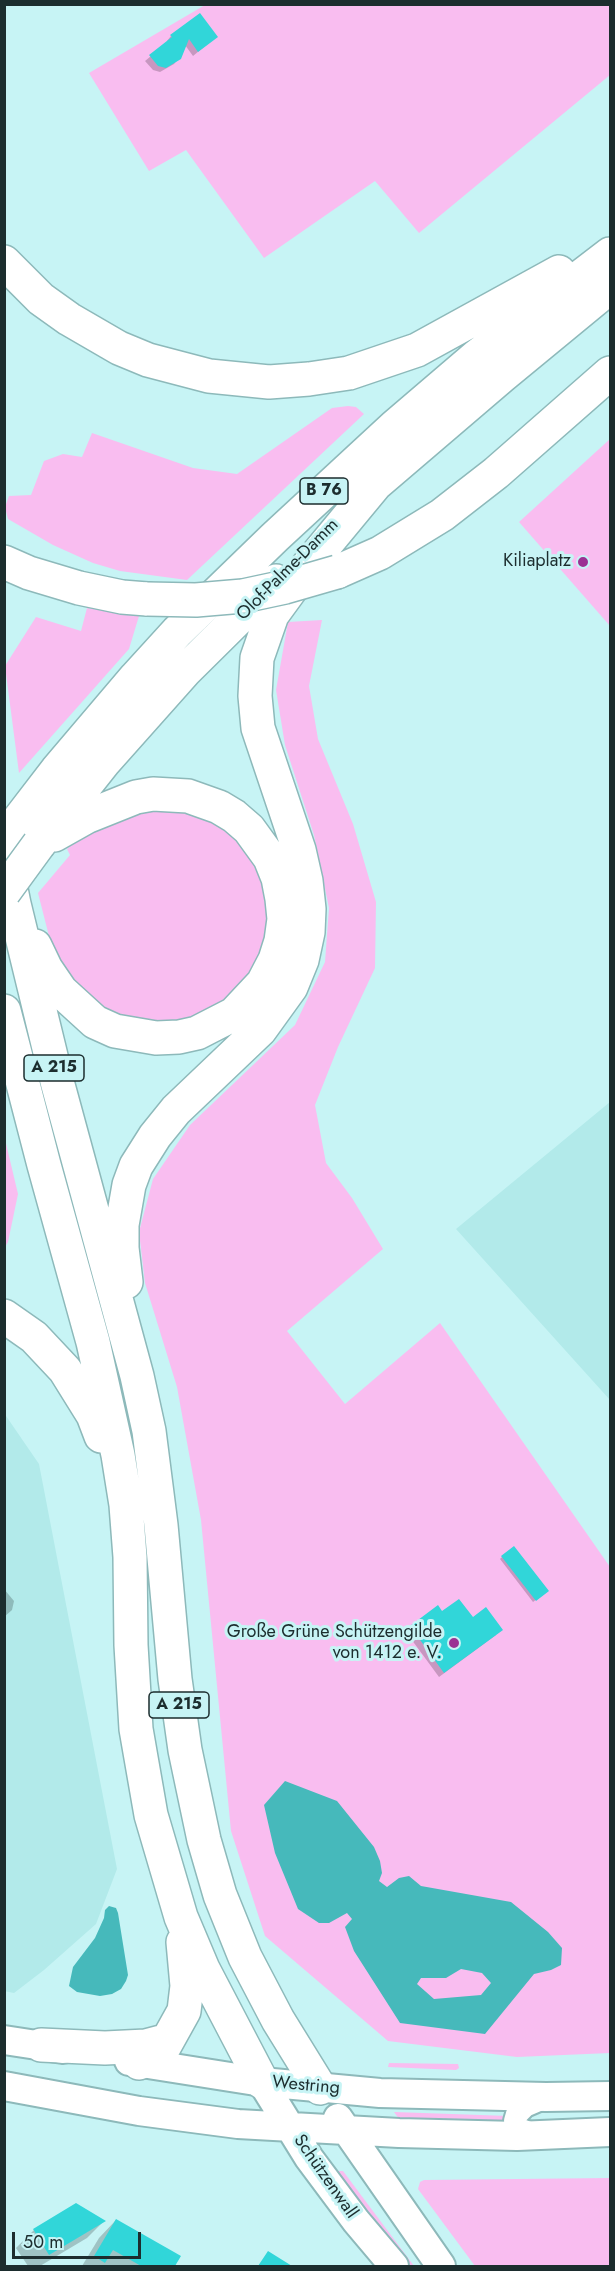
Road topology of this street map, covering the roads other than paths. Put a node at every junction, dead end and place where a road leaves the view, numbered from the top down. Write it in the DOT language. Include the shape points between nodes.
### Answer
graph roads {
  1 [pos="610,244"];
  2 [pos="610,254"];
  3 [pos="4,262"];
  4 [pos="610,286"];
  5 [pos="610,373"];
  6 [pos="379,480"];
  7 [pos="4,562"];
  8 [pos="66,818"];
  9 [pos="4,839"];
  10 [pos="4,854"];
  11 [pos="9,898"];
  12 [pos="4,1011"];
  13 [pos="4,1316"];
  14 [pos="137,1376"];
  15 [pos="126,1505"];
  16 [pos="181,1917"];
  17 [pos="4,2040"];
  18 [pos="169,2040"];
  19 [pos="41,2045"];
  20 [pos="139,2063"];
  21 [pos="262,2082"];
  22 [pos="4,2086"];
  23 [pos="320,2088"];
  24 [pos="610,2096"];
  25 [pos="546,2097"];
  26 [pos="290,2127"];
  27 [pos="345,2130"];
  28 [pos="610,2132"];
  29 [pos="535,2135"];
  30 [pos="394,2266"];
  31 [pos="441,2266"];
  1 -- 3 [label="highway" via="417,350 363,369 287,382 209,376 118,348 41,299"];
  2 -- 9 [label="highway, Olof-Palme-Damm / B 76" via="469,363 328,486 135,676"];
  4 -- 6 [label="highway, Olof-Palme-Damm / B 76"];
  5 -- 7 [label="highway, bridge" via="442,515 380,553 337,572 243,596 147,599 79,588"];
  6 -- 8 [label="highway, Olof-Palme-Damm / B 76" via="185,671 104,762"];
  6 -- 14 [label="highway" via="272,615 257,658 258,728 299,850 309,909 308,932 291,987 260,1030 176,1110 136,1166 124,1204 122,1248"];
  8 -- 11 [label="highway, bridge" via="39,844"];
  8 -- 11 [label="highway" via="153,794 188,796 234,816 255,835 270,858 282,899 281,941 263,983 234,1014 197,1033 156,1038 115,1031 95,1022 61,991"];
  10 -- 11 [label="highway, A 215"];
  11 -- 14 [label="highway, A 215"];
  12 -- 15 [label="highway, A 215" via="93,1342"];
  13 -- 15 [label="highway" via="46,1349 80,1392 93,1415"];
  14 -- 23 [label="highway, A 215" via="153,1461 175,1679 196,1810 220,1895 245,1957"];
  15 -- 16 [label="highway" via="136,1729 151,1815"];
  16 -- 18 [label="highway" via="187,2001"];
  16 -- 21 [label="highway" via="203,1969"];
  17 -- 19 [label="main road, Westring"];
  18 -- 19 [label="highway" via="105,2048"];
  18 -- 20 [label="highway" via="154,2056"];
  19 -- 20 [label="main road, Westring"];
  20 -- 21 [label="main road, Westring"];
  21 -- 23 [label="main road, Westring"];
  21 -- 26 [label="main road, Schützenwall"];
  22 -- 26 [label="main road" via="139,2111"];
  23 -- 25 [label="main road, Westring" via="394,2094"];
  23 -- 27 [label="main road"];
  24 -- 25 [label="main road, Westring"];
  25 -- 29 [label="street" via="517,2114 516,2128"];
  26 -- 27 [label="main road"];
  26 -- 30 [label="main road, Schützenwall" via="356,2221"];
  27 -- 29 [label="main road"];
  27 -- 31 [label="main road"];
  28 -- 29 [label="main road"];
}
